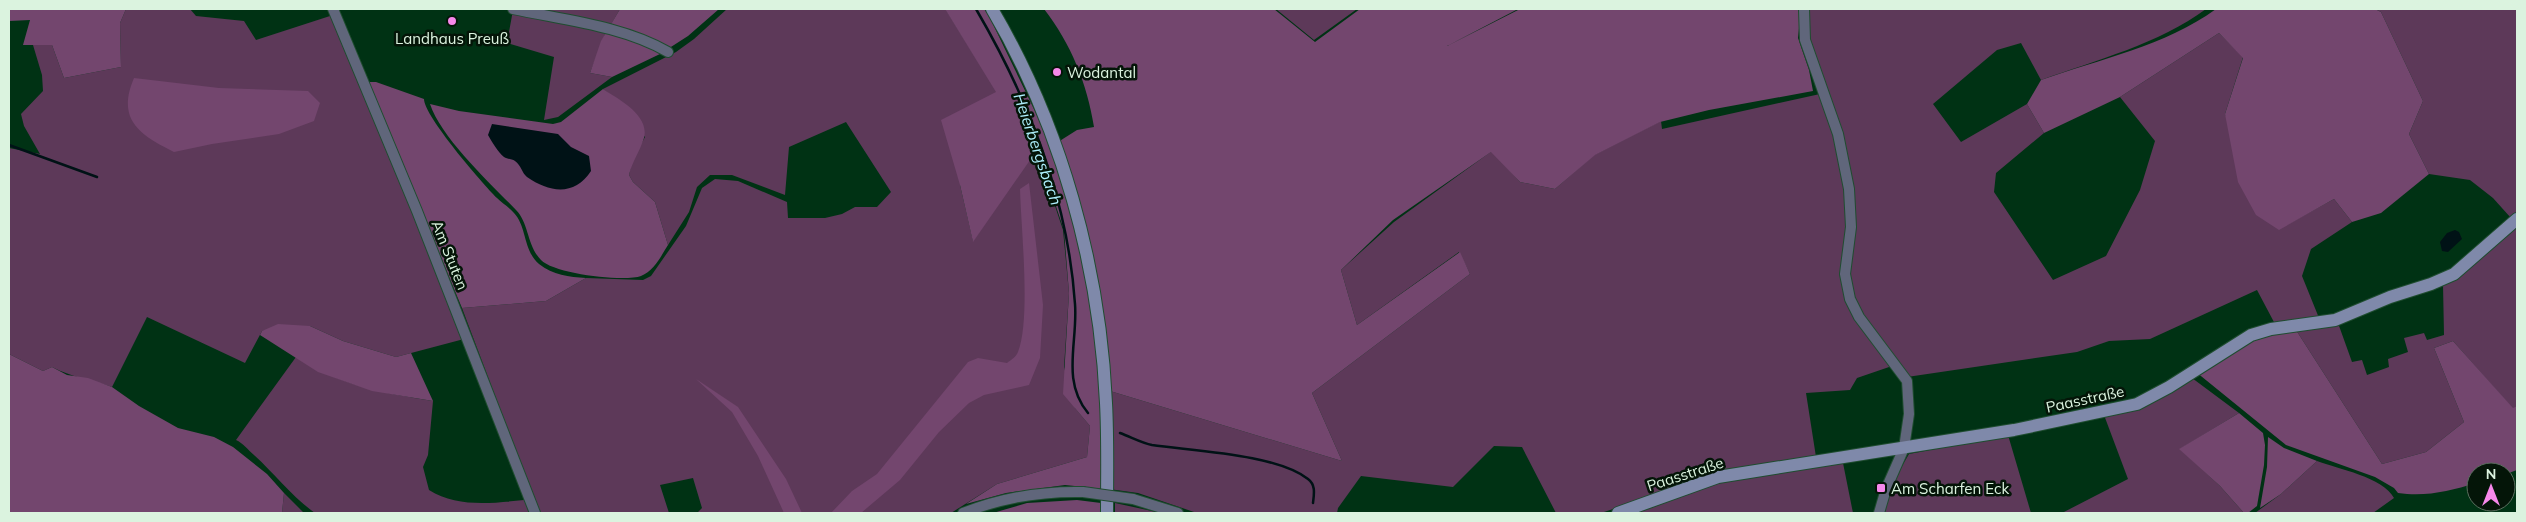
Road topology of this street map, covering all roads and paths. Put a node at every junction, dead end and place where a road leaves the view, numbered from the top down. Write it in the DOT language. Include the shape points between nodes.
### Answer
graph roads {
  1 [pos="333,9"];
  2 [pos="513,9"];
  3 [pos="992,9"];
  4 [pos="1804,9"];
  5 [pos="668,52"];
  6 [pos="2517,219"];
  7 [pos="1904,448"];
  8 [pos="535,513"];
  9 [pos="962,513"];
  10 [pos="1107,513"];
  11 [pos="1178,513"];
  12 [pos="1618,513"];
  13 [pos="1879,513"];
  1 -- 8 [label="street, Am Stuten" via="417,211"];
  2 -- 5 [label="street" via="613,31 653,43"];
  3 -- 10 [label="street" via="1052,133 1085,252 1097,313 1106,402"];
  4 -- 7 [label="street" via="1805,40 1838,134 1849,189 1851,227 1845,274 1850,299 1859,317 1907,382 1909,414"];
  6 -- 7 [label="street, Paasstraße" via="2454,274 2335,320 2251,335 2169,388 2137,404 2014,430"];
  7 -- 12 [label="street, Paasstraße" via="1718,477"];
  7 -- 13 [label="street"];
  9 -- 11 [label="street, bridge" via="1024,496 1083,492 1133,499"];
}
